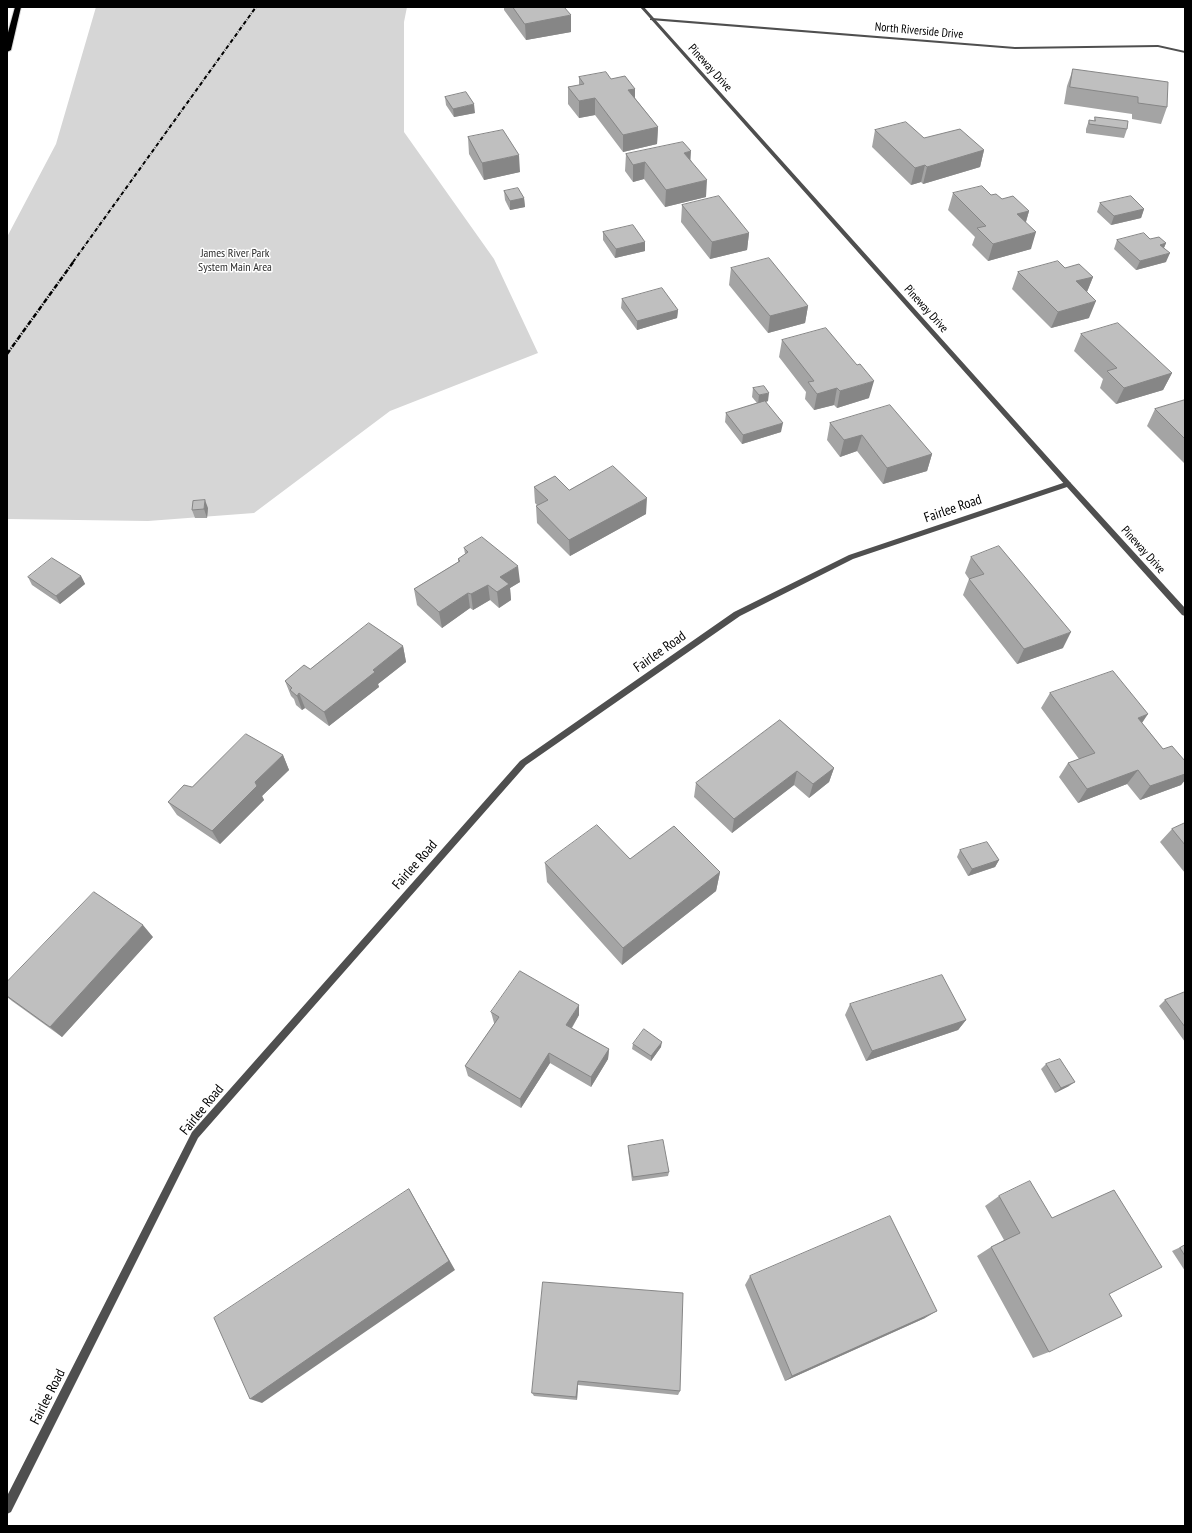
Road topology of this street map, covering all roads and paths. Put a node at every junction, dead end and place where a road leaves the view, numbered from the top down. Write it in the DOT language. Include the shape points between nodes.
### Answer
graph roads {
  1 [pos="18,7"];
  2 [pos="642,7"];
  3 [pos="652,19"];
  4 [pos="7,50"];
  5 [pos="1185,52"];
  6 [pos="1068,484"];
  7 [pos="1185,613"];
  8 [pos="7,1508"];
  1 -- 4 [label="highway"];
  2 -- 3 [label="street, Pineway Drive"];
  3 -- 5 [label="street, North Riverside Drive" via="1015,48 1158,46"];
  3 -- 6 [label="street, Pineway Drive"];
  6 -- 7 [label="street, Pineway Drive"];
  6 -- 8 [label="street, Fairlee Road" via="851,557 737,614 523,763 195,1135"];
}
